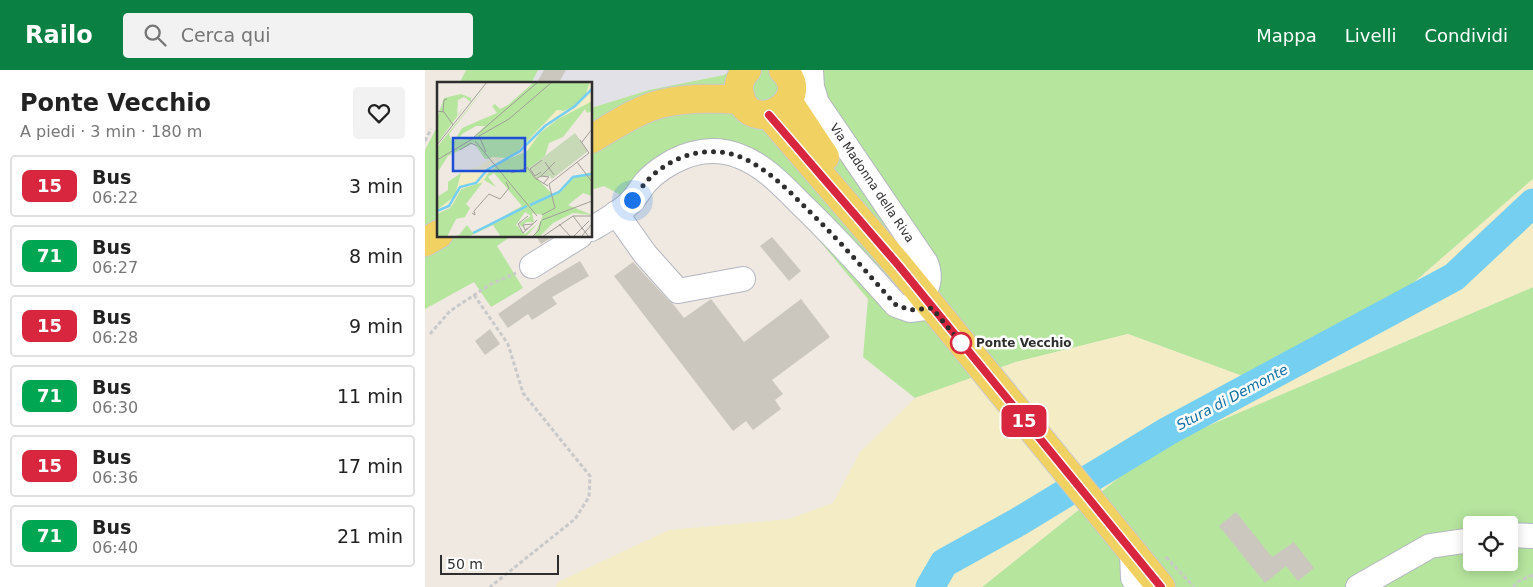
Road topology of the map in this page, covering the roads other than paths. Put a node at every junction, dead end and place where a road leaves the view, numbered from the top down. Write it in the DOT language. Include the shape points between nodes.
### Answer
graph roads {
  1 [pos="783,70"];
  2 [pos="811,70"];
  3 [pos="743,83"];
  4 [pos="778,108"];
  5 [pos="593,138"];
  6 [pos="617,214"];
  7 [pos="593,228"];
  8 [pos="437,235"];
  9 [pos="577,238"];
  10 [pos="425,242"];
  11 [pos="532,266"];
  12 [pos="743,279"];
  13 [pos="927,302"];
  14 [pos="1518,535"];
  15 [pos="1533,536"];
  16 [pos="1463,541"];
  17 [pos="1132,552"];
  18 [pos="1139,587"];
  19 [pos="1161,587"];
  20 [pos="1358,587"];
  1 -- 4 [label="main road" via="791,87"];
  2 -- 13 [label="street, Via Madonna della Riva" via="811,87 817,103 926,263 930,272"];
  3 -- 4 [label="main road" via="753,112 760,115"];
  3 -- 5 [label="main road" via="700,98 660,104"];
  4 -- 13 [label="main road"];
  6 -- 7 [label="street"];
  6 -- 12 [label="street" via="645,254 678,291"];
  6 -- 13 [label="street" via="646,182 682,157 700,151 739,156 756,164 783,186 838,239 896,305 910,310"];
  8 -- 10 [label="main road"];
  9 -- 11 [label="street"];
  13 -- 17 [label="main road"];
  14 -- 15 [label="street"];
  16 -- 20 [label="street" via="1430,546"];
  17 -- 18 [label="street" via="1133,578"];
  17 -- 19 [label="main road"];
}
